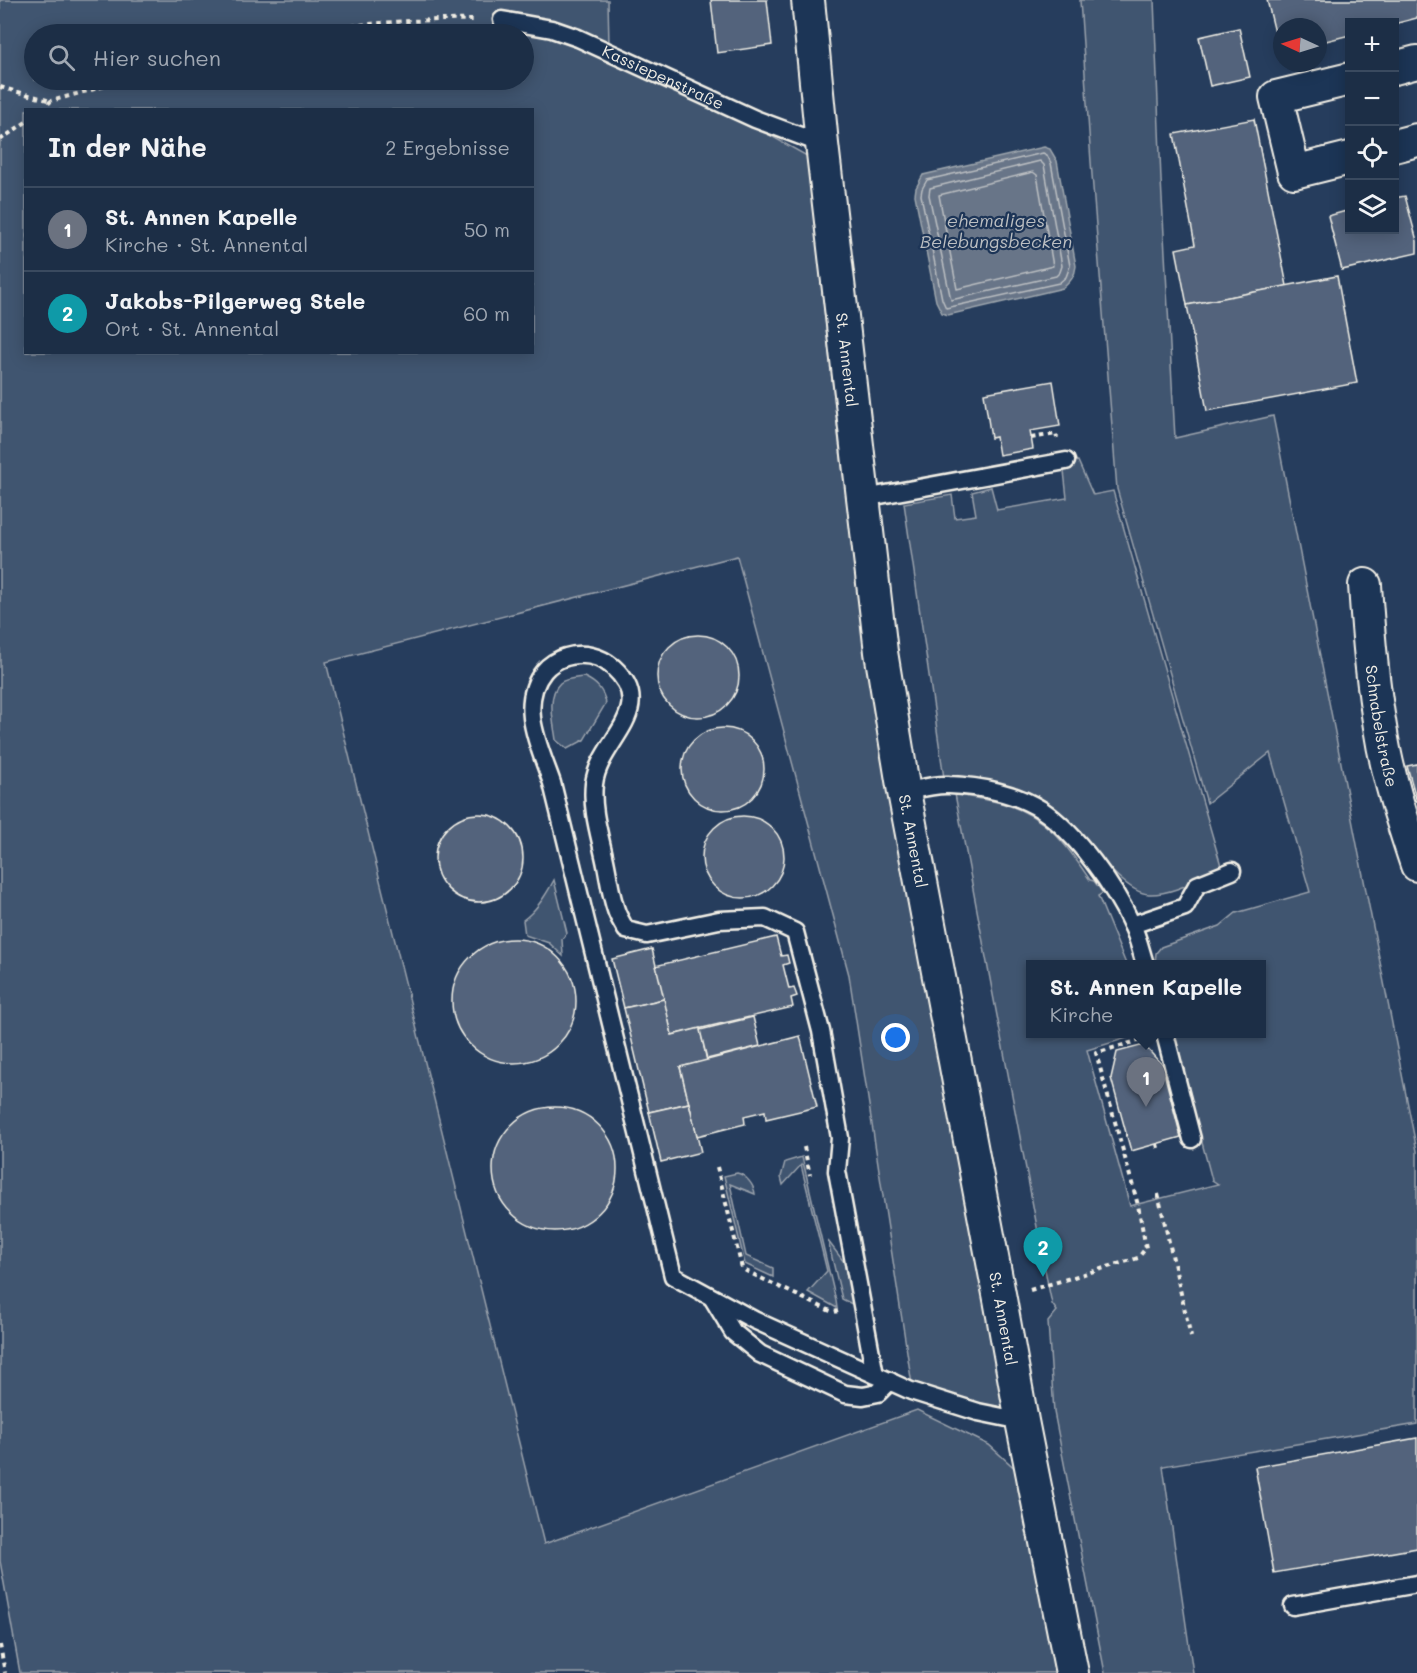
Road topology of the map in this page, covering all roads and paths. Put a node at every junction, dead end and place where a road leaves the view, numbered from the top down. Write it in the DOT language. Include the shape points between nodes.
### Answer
graph roads {
  1 [pos="808,0"];
  2 [pos="502,20"];
  3 [pos="369,24"];
  4 [pos="524,24"];
  5 [pos="534,26"];
  6 [pos="1417,62"];
  7 [pos="1399,67"];
  8 [pos="1345,80"];
  9 [pos="0,87"];
  10 [pos="91,90"];
  11 [pos="51,101"];
  12 [pos="44,108"];
  13 [pos="24,123"];
  14 [pos="0,140"];
  15 [pos="1417,140"];
  16 [pos="822,144"];
  17 [pos="1399,145"];
  18 [pos="1345,159"];
  19 [pos="1051,435"];
  20 [pos="1031,438"];
  21 [pos="1066,461"];
  22 [pos="864,498"];
  23 [pos="1365,585"];
  24 [pos="904,792"];
  25 [pos="1417,865"];
  26 [pos="1232,871"];
  27 [pos="1132,925"];
  28 [pos="1144,960"];
  29 [pos="1148,1038"];
  30 [pos="1159,1038"];
  31 [pos="1192,1139"];
  32 [pos="804,1147"];
  33 [pos="717,1167"];
  34 [pos="812,1181"];
  35 [pos="1158,1194"];
  36 [pos="712,1297"];
  37 [pos="1000,1299"];
  38 [pos="840,1306"];
  39 [pos="1191,1337"];
  40 [pos="883,1378"];
  41 [pos="1022,1421"];
  42 [pos="1417,1584"];
  43 [pos="1293,1606"];
  44 [pos="0,1645"];
  45 [pos="2,1664"];
  46 [pos="5,1673"];
  47 [pos="1071,1673"];
  1 -- 16 [label="street, St. Annental"];
  2 -- 3 [label="path"];
  2 -- 4 [label="lane, Kassiepenstraße"];
  5 -- 16 [label="lane, Kassiepenstraße" via="578,38 755,119"];
  6 -- 7 [label="street"];
  8 -- 18 [label="street" via="1276,97 1294,172"];
  9 -- 11 [label="path"];
  10 -- 11 [label="path"];
  11 -- 12 [label="path"];
  13 -- 14 [label="path"];
  15 -- 17 [label="street"];
  16 -- 22 [label="street, St. Annental"];
  19 -- 20 [label="path"];
  21 -- 22 [label="lane"];
  22 -- 24 [label="street, St. Annental" via="880,652"];
  23 -- 25 [label="street, Schnabelstraße" via="1380,729 1397,803"];
  24 -- 27 [label="lane" via="947,784 1012,796 1041,810 1074,837"];
  24 -- 37 [label="street, St. Annental"];
  26 -- 27 [label="lane" via="1197,885 1185,907"];
  27 -- 28 [label="lane"];
  29 -- 37 [label="path" via="1096,1053 1133,1180 1146,1248 1138,1258"];
  30 -- 31 [label="lane"];
  32 -- 34 [label="path"];
  33 -- 38 [label="path" via="742,1268 828,1310 834,1312"];
  35 -- 39 [label="path"];
  36 -- 40 [label="lane"];
  36 -- 40 [label="lane" via="733,1332 760,1354 845,1394 878,1393"];
  36 -- 40 [label="lane" via="673,1276 552,783 533,723 530,699 536,682 548,666 570,656 604,660 623,677 630,693 632,705 624,726 612,742 594,782 593,803 616,910 626,930 647,935 719,920 765,918 795,932 820,1031 840,1138 837,1171"];
  37 -- 41 [label="street, St. Annental"];
  40 -- 41 [label="lane" via="978,1412"];
  41 -- 47 [label="street, St. Annental"];
  42 -- 43 [label="lane"];
  44 -- 45 [label="path"];
  45 -- 46 [label="path"];
}
